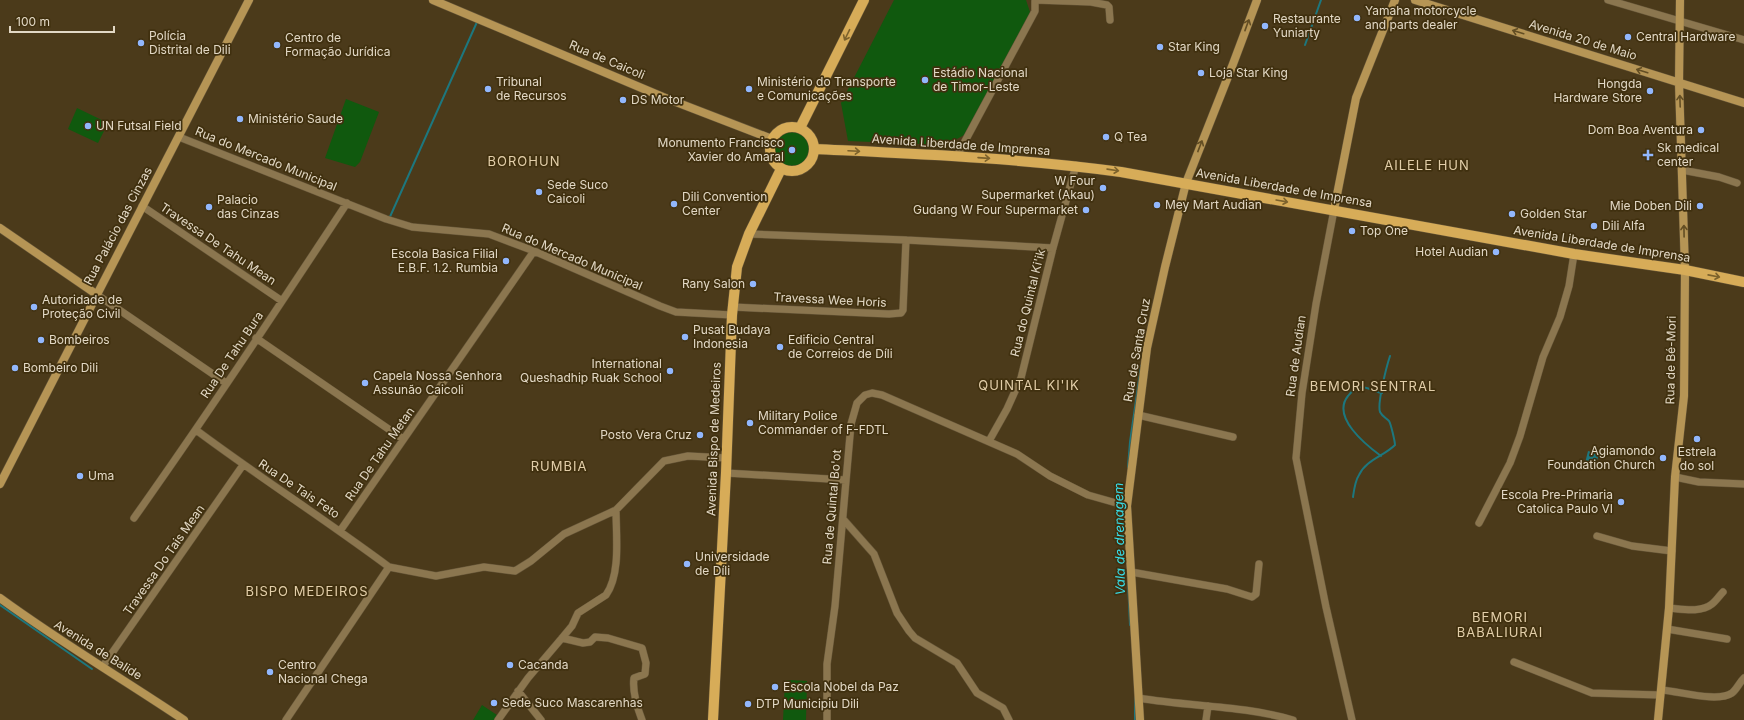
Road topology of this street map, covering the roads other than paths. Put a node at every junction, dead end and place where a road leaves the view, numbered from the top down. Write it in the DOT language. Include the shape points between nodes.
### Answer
graph roads {
  1 [pos="248,0"];
  2 [pos="433,0"];
  3 [pos="864,0"];
  4 [pos="1035,0"];
  5 [pos="1257,0"];
  6 [pos="1395,0"];
  7 [pos="1415,0"];
  8 [pos="1608,0"];
  9 [pos="1680,0"];
  10 [pos="1110,20"];
  11 [pos="1680,21"];
  12 [pos="1744,40"];
  13 [pos="1679,83"];
  14 [pos="1744,103"];
  15 [pos="800,128"];
  16 [pos="179,137"];
  17 [pos="772,139"];
  18 [pos="815,149"];
  19 [pos="957,156"];
  20 [pos="1076,166"];
  21 [pos="781,169"];
  22 [pos="1682,170"];
  23 [pos="1186,183"];
  24 [pos="1737,183"];
  25 [pos="347,203"];
  26 [pos="142,206"];
  27 [pos="1334,210"];
  28 [pos="0,228"];
  29 [pos="749,234"];
  30 [pos="906,240"];
  31 [pos="1053,248"];
  32 [pos="534,251"];
  33 [pos="1574,254"];
  34 [pos="1684,270"];
  35 [pos="1744,282"];
  36 [pos="96,294"];
  37 [pos="282,300"];
  38 [pos="732,311"];
  39 [pos="256,338"];
  40 [pos="226,383"];
  41 [pos="1138,415"];
  42 [pos="196,430"];
  43 [pos="1233,437"];
  44 [pos="403,439"];
  45 [pos="990,441"];
  46 [pos="727,458"];
  47 [pos="243,465"];
  48 [pos="726,473"];
  49 [pos="1675,477"];
  50 [pos="846,480"];
  51 [pos="0,484"];
  52 [pos="1744,484"];
  53 [pos="1124,505"];
  54 [pos="616,510"];
  55 [pos="134,518"];
  56 [pos="843,519"];
  57 [pos="1479,522"];
  58 [pos="340,531"];
  59 [pos="1597,536"];
  60 [pos="1672,551"];
  61 [pos="1259,564"];
  62 [pos="389,567"];
  63 [pos="1131,572"];
  64 [pos="1723,592"];
  65 [pos="0,598"];
  66 [pos="1669,608"];
  67 [pos="1667,629"];
  68 [pos="562,638"];
  69 [pos="1727,638"];
  70 [pos="1514,662"];
  71 [pos="103,666"];
  72 [pos="1744,678"];
  73 [pos="518,691"];
  74 [pos="1661,693"];
  75 [pos="1139,698"];
  76 [pos="1208,706"];
  77 [pos="184,720"];
  78 [pos="286,720"];
  79 [pos="498,720"];
  80 [pos="541,720"];
  81 [pos="642,720"];
  82 [pos="713,720"];
  83 [pos="827,720"];
  84 [pos="1009,720"];
  85 [pos="1140,720"];
  86 [pos="1206,720"];
  87 [pos="1293,720"];
  88 [pos="1352,720"];
  89 [pos="1658,720"];
  1 -- 16 [label="street, Rua Palácio das Cinzas"];
  2 -- 17 [label="street, Rua de Caicoli" via="663,97"];
  3 -- 15 [label="main road, one-way"];
  4 -- 10 [label="street" via="1107,5"];
  4 -- 19 [label="street" via="1036,11"];
  23 -- 5 [label="street, Rua de Santa Cruz, one-way"];
  6 -- 27 [label="street, Rua de Audian" via="1356,98"];
  13 -- 7 [label="street, Avenida 20 de Maio, one-way"];
  8 -- 11 [label="street"];
  9 -- 11 [label="street, Rua de Bé-Mori"];
  11 -- 12 [label="street"];
  11 -- 13 [label="street, Rua de Bé-Mori"];
  13 -- 14 [label="street, Avenida 20 de Maio"];
  22 -- 13 [label="street, Rua de Bé-Mori, one-way"];
  15 -- 17 [label="main road" via="787,127"];
  15 -- 18 [label="main road" via="811,136"];
  16 -- 25 [label="street, Rua do Mercado Municipal"];
  16 -- 26 [label="street, Rua Palácio das Cinzas"];
  17 -- 21 [label="main road" via="772,159"];
  18 -- 19 [label="main road, Avenida Liberdade de Imprensa, one-way"];
  18 -- 21 [label="main road" via="811,162 801,170 794,172"];
  19 -- 20 [label="main road, Avenida Liberdade de Imprensa, one-way"];
  20 -- 23 [label="main road, Avenida Liberdade de Imprensa, one-way"];
  20 -- 31 [label="street, Rua do Quintal Ki'ik"];
  21 -- 29 [label="main road, Avenida Bispo de Medeiros"];
  22 -- 24 [label="street"];
  34 -- 22 [label="street, Rua de Bé-Mori, one-way"];
  23 -- 27 [label="main road, Avenida Liberdade de Imprensa, one-way"];
  23 -- 41 [label="street, Rua de Santa Cruz" via="1147,348"];
  25 -- 32 [label="street, Rua do Mercado Municipal" via="412,227 490,234"];
  25 -- 37 [label="street, Rua De Tahu Bura"];
  26 -- 36 [label="street, Rua Palácio das Cinzas"];
  26 -- 37 [label="street, Travessa De Tahu Mean"];
  27 -- 33 [label="main road, Avenida Liberdade de Imprensa"];
  27 -- 88 [label="street, Rua de Audian" via="1302,393 1296,458"];
  28 -- 36 [label="street"];
  29 -- 30 [label="street"];
  29 -- 38 [label="main road, Avenida Bispo de Medeiros" via="737,267"];
  30 -- 31 [label="street"];
  30 -- 38 [label="street, Travessa Wee Horis" via="901,313"];
  31 -- 45 [label="street, Rua do Quintal Ki'ik" via="1021,378"];
  32 -- 38 [label="street, Rua do Mercado Municipal" via="676,312"];
  32 -- 44 [label="street, Rua De Tahu Metan"];
  33 -- 34 [label="main road, Avenida Liberdade de Imprensa"];
  33 -- 57 [label="street" via="1569,286 1560,317 1543,358 1520,436 1510,464"];
  34 -- 35 [label="main road, Avenida Liberdade de Imprensa, one-way"];
  34 -- 49 [label="street, Rua de Bé-Mori" via="1684,396"];
  36 -- 40 [label="street"];
  36 -- 51 [label="street, Rua Palácio das Cinzas"];
  37 -- 39 [label="street, Rua De Tahu Bura"];
  38 -- 46 [label="main road, Avenida Bispo de Medeiros"];
  39 -- 40 [label="street, Rua De Tahu Bura"];
  39 -- 44 [label="street"];
  40 -- 42 [label="street, Rua De Tahu Bura"];
  41 -- 43 [label="street"];
  41 -- 53 [label="street, Rua de Santa Cruz"];
  42 -- 47 [label="street, Rua De Tais Feto"];
  42 -- 55 [label="street, Rua De Tahu Bura"];
  44 -- 58 [label="street, Rua De Tahu Metan"];
  45 -- 50 [label="street, Rua de Quintal Bo'ot" via="882,394 872,393 865,395 857,403 852,418"];
  45 -- 53 [label="street, Rua de Quintal Bo'ot" via="1088,496"];
  46 -- 48 [label="main road, Avenida Bispo de Medeiros"];
  46 -- 54 [label="street" via="688,456 664,461"];
  47 -- 58 [label="street, Rua De Tais Feto"];
  47 -- 71 [label="street, Travessa Do Tais Mean"];
  48 -- 50 [label="street"];
  48 -- 82 [label="main road, Avenida Bispo de Medeiros"];
  49 -- 52 [label="street" via="1699,482"];
  49 -- 60 [label="street, Rua de Bé-Mori"];
  50 -- 56 [label="street, Rua de Quintal Bo'ot"];
  53 -- 63 [label="street, Rua de Santa Cruz"];
  54 -- 62 [label="street" via="564,534 516,571 484,567 436,576"];
  54 -- 68 [label="street" via="616,571 611,586 606,595 578,613"];
  56 -- 83 [label="street, Rua de Quintal Bo'ot" via="835,606 826,664"];
  56 -- 84 [label="street" via="874,554 897,612 909,631 957,663 977,693 1003,708"];
  58 -- 62 [label="street, Rua De Tais Feto"];
  59 -- 60 [label="street" via="1632,546"];
  60 -- 66 [label="street, Rua de Bé-Mori"];
  61 -- 63 [label="street" via="1256,594 1252,596 1227,589"];
  62 -- 78 [label="street"];
  63 -- 75 [label="street, Rua de Santa Cruz"];
  64 -- 66 [label="street" via="1707,606 1694,609"];
  65 -- 71 [label="street, Avenida de Balide" via="48,633"];
  66 -- 67 [label="street, Rua de Bé-Mori"];
  67 -- 69 [label="street"];
  67 -- 74 [label="street, Rua de Bé-Mori"];
  68 -- 73 [label="street"];
  68 -- 81 [label="street" via="583,643 590,642 595,637 608,638 642,648 646,663 645,674 634,678 633,686"];
  70 -- 74 [label="street" via="1592,693"];
  71 -- 77 [label="street, Avenida de Balide"];
  72 -- 74 [label="street" via="1732,693 1721,697"];
  73 -- 79 [label="street"];
  73 -- 80 [label="street"];
  74 -- 89 [label="street, Rua de Bé-Mori"];
  75 -- 76 [label="street"];
  75 -- 85 [label="street, Rua de Santa Cruz"];
  76 -- 86 [label="street"];
  76 -- 87 [label="street" via="1246,710"];
}
